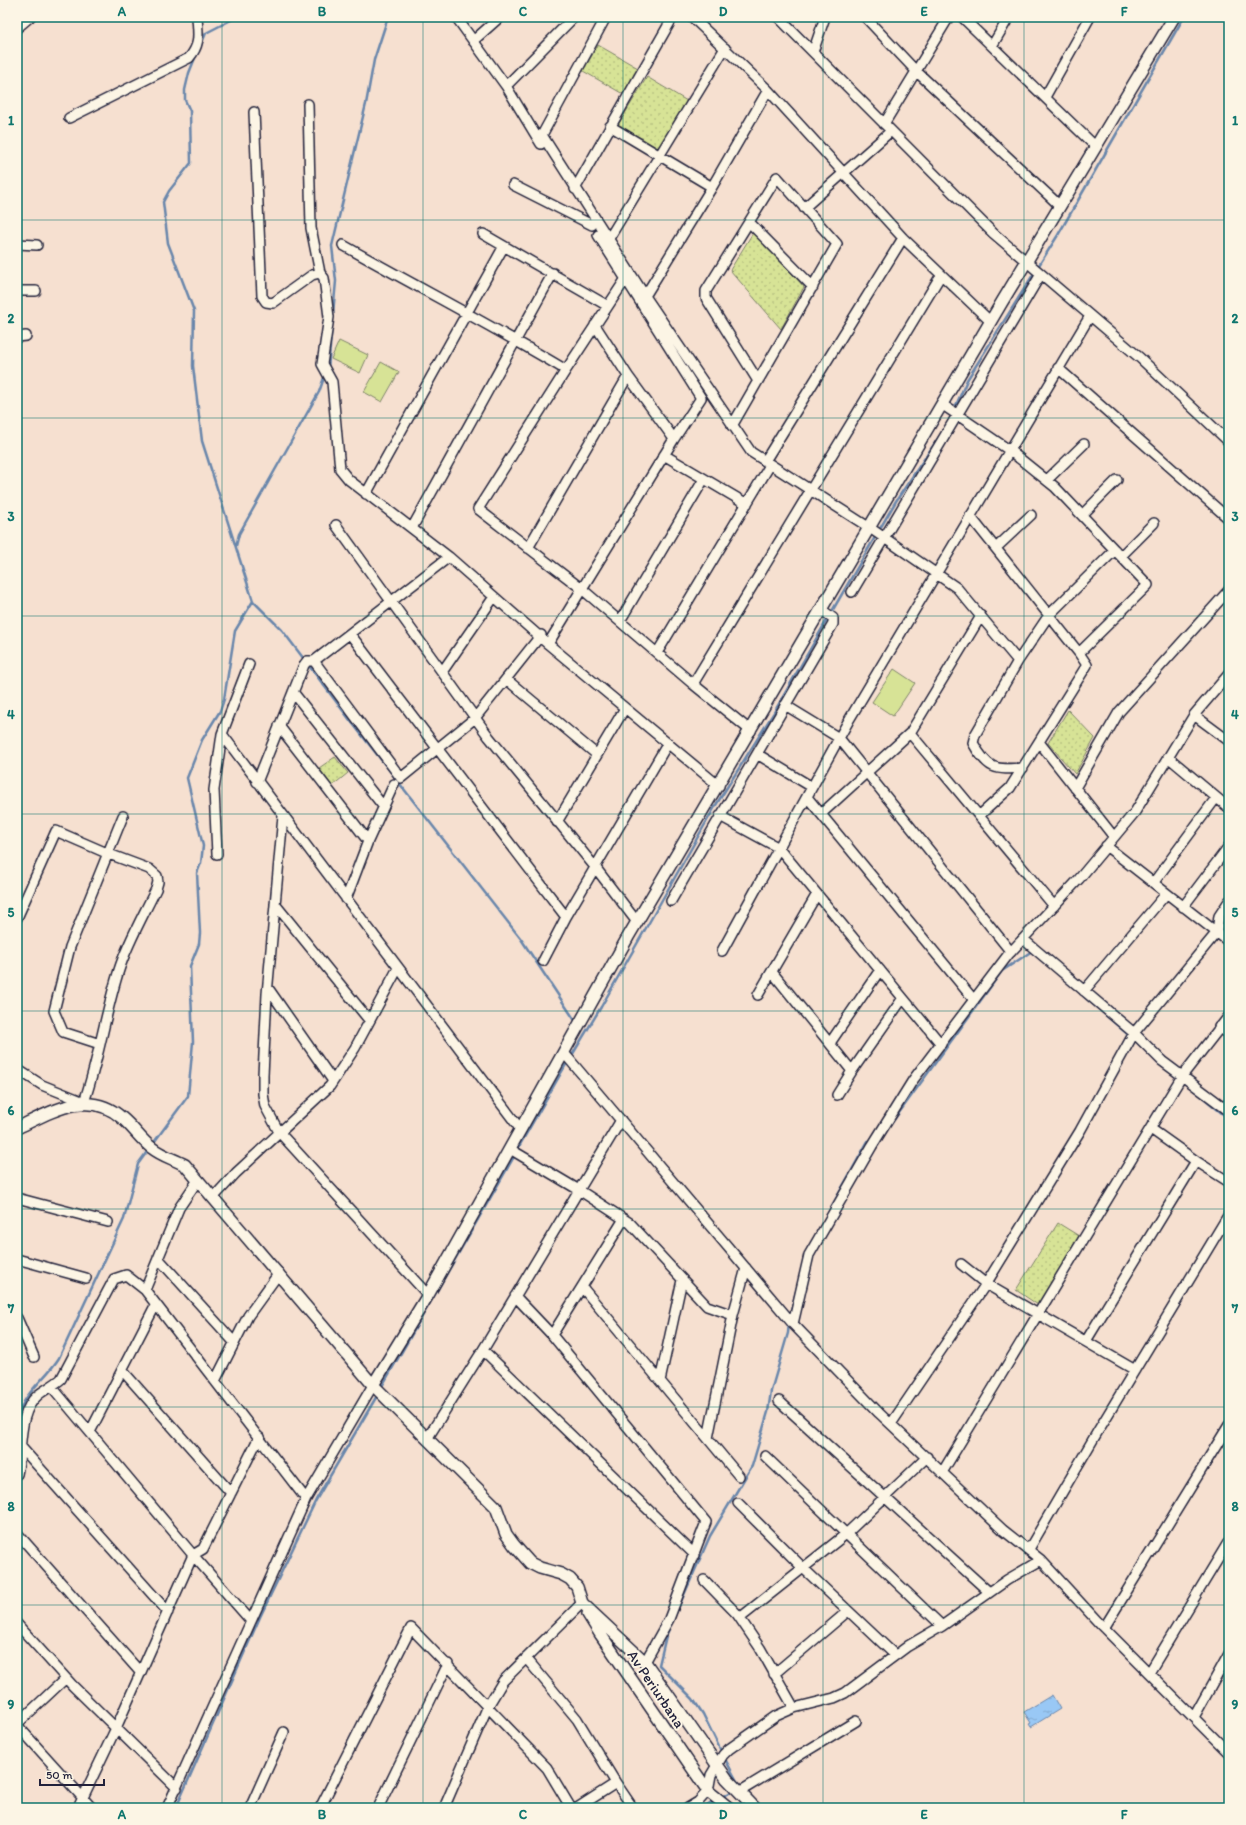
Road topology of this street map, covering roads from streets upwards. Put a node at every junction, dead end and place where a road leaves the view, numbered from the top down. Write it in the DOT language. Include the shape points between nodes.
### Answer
graph roads {
  1 [pos="30,17"];
  2 [pos="196,17"];
  3 [pos="456,17"];
  4 [pos="500,17"];
  5 [pos="606,17"];
  6 [pos="673,17"];
  7 [pos="692,17"];
  8 [pos="778,17"];
  9 [pos="825,17"];
  10 [pos="865,17"];
  11 [pos="949,17"];
  12 [pos="962,17"];
  13 [pos="1009,17"];
  14 [pos="1090,17"];
  15 [pos="1171,18"];
  16 [pos="569,19"];
  17 [pos="875,21"];
  18 [pos="17,28"];
  19 [pos="473,41"];
  20 [pos="992,46"];
  21 [pos="725,48"];
  22 [pos="813,52"];
  23 [pos="916,71"];
  24 [pos="506,86"];
  25 [pos="768,90"];
  26 [pos="1045,98"];
  27 [pos="308,104"];
  28 [pos="254,112"];
  29 [pos="69,118"];
  30 [pos="610,126"];
  31 [pos="888,127"];
  32 [pos="1096,147"];
  33 [pos="660,157"];
  34 [pos="844,173"];
  35 [pos="513,185"];
  36 [pos="712,187"];
  37 [pos="575,188"];
  38 [pos="1060,206"];
  39 [pos="804,208"];
  40 [pos="750,223"];
  41 [pos="592,225"];
  42 [pos="483,234"];
  43 [pos="903,238"];
  44 [pos="608,240"];
  45 [pos="17,244"];
  46 [pos="37,245"];
  47 [pos="343,245"];
  48 [pos="504,246"];
  49 [pos="1027,262"];
  50 [pos="320,273"];
  51 [pos="553,273"];
  52 [pos="941,274"];
  53 [pos="1041,274"];
  54 [pos="625,280"];
  55 [pos="813,287"];
  56 [pos="17,291"];
  57 [pos="36,291"];
  58 [pos="645,296"];
  59 [pos="608,306"];
  60 [pos="466,314"];
  61 [pos="1090,316"];
  62 [pos="991,322"];
  63 [pos="595,325"];
  64 [pos="516,340"];
  65 [pos="1058,368"];
  66 [pos="566,370"];
  67 [pos="628,376"];
  68 [pos="758,381"];
  69 [pos="943,404"];
  70 [pos="957,414"];
  71 [pos="732,426"];
  72 [pos="674,439"];
  73 [pos="1229,442"];
  74 [pos="1084,444"];
  75 [pos="1009,450"];
  76 [pos="664,455"];
  77 [pos="768,463"];
  78 [pos="704,478"];
  79 [pos="1046,480"];
  80 [pos="1117,480"];
  81 [pos="809,489"];
  82 [pos="366,494"];
  83 [pos="747,504"];
  84 [pos="1031,515"];
  85 [pos="1082,515"];
  86 [pos="970,516"];
  87 [pos="1229,519"];
  88 [pos="1154,523"];
  89 [pos="336,526"];
  90 [pos="412,528"];
  91 [pos="870,528"];
  92 [pos="883,537"];
  93 [pos="528,548"];
  94 [pos="996,548"];
  95 [pos="1118,553"];
  96 [pos="449,557"];
  97 [pos="936,573"];
  98 [pos="582,589"];
  99 [pos="1229,590"];
  100 [pos="852,592"];
  101 [pos="494,597"];
  102 [pos="391,602"];
  103 [pos="822,610"];
  104 [pos="1049,615"];
  105 [pos="982,616"];
  106 [pos="620,621"];
  107 [pos="350,634"];
  108 [pos="541,636"];
  109 [pos="548,644"];
  110 [pos="657,653"];
  111 [pos="1079,653"];
  112 [pos="314,661"];
  113 [pos="1018,661"];
  114 [pos="249,664"];
  115 [pos="442,672"];
  116 [pos="1229,674"];
  117 [pos="506,679"];
  118 [pos="693,684"];
  119 [pos="293,692"];
  120 [pos="785,705"];
  121 [pos="625,708"];
  122 [pos="1194,715"];
  123 [pos="475,718"];
  124 [pos="279,726"];
  125 [pos="910,733"];
  126 [pos="222,734"];
  127 [pos="749,734"];
  128 [pos="839,738"];
  129 [pos="1229,741"];
  130 [pos="1039,742"];
  131 [pos="668,743"];
  132 [pos="762,744"];
  133 [pos="437,748"];
  134 [pos="596,754"];
  135 [pos="757,754"];
  136 [pos="1168,757"];
  137 [pos="1023,768"];
  138 [pos="868,772"];
  139 [pos="257,782"];
  140 [pos="394,784"];
  141 [pos="719,786"];
  142 [pos="812,788"];
  143 [pos="1075,788"];
  144 [pos="807,797"];
  145 [pos="1216,798"];
  146 [pos="383,806"];
  147 [pos="1229,808"];
  148 [pos="822,814"];
  149 [pos="980,815"];
  150 [pos="123,816"];
  151 [pos="282,816"];
  152 [pos="720,816"];
  153 [pos="557,822"];
  154 [pos="1114,837"];
  155 [pos="368,841"];
  156 [pos="1106,846"];
  157 [pos="1229,846"];
  158 [pos="779,848"];
  159 [pos="108,854"];
  160 [pos="217,854"];
  161 [pos="595,867"];
  162 [pos="1154,882"];
  163 [pos="817,894"];
  164 [pos="1166,894"];
  165 [pos="346,899"];
  166 [pos="671,901"];
  167 [pos="1229,901"];
  168 [pos="275,904"];
  169 [pos="1054,906"];
  170 [pos="1183,907"];
  171 [pos="566,917"];
  172 [pos="17,918"];
  173 [pos="637,922"];
  174 [pos="1217,932"];
  175 [pos="1023,939"];
  176 [pos="1229,942"];
  177 [pos="722,951"];
  178 [pos="1011,952"];
  179 [pos="543,961"];
  180 [pos="398,968"];
  181 [pos="880,970"];
  182 [pos="772,972"];
  183 [pos="268,988"];
  184 [pos="1084,991"];
  185 [pos="758,995"];
  186 [pos="903,998"];
  187 [pos="974,1000"];
  188 [pos="1229,1016"];
  189 [pos="369,1020"];
  190 [pos="1219,1027"];
  191 [pos="1134,1033"];
  192 [pos="1229,1034"];
  193 [pos="830,1043"];
  194 [pos="100,1044"];
  195 [pos="941,1044"];
  196 [pos="564,1053"];
  197 [pos="17,1069"];
  198 [pos="852,1071"];
  199 [pos="1182,1076"];
  200 [pos="333,1082"];
  201 [pos="837,1095"];
  202 [pos="84,1102"];
  203 [pos="1229,1111"];
  204 [pos="620,1120"];
  205 [pos="17,1128"];
  206 [pos="1151,1129"];
  207 [pos="522,1130"];
  208 [pos="279,1132"];
  209 [pos="510,1149"];
  210 [pos="1196,1161"];
  211 [pos="198,1180"];
  212 [pos="1229,1182"];
  213 [pos="579,1190"];
  214 [pos="17,1198"];
  215 [pos="213,1198"];
  216 [pos="1229,1214"];
  217 [pos="624,1219"];
  218 [pos="108,1222"];
  219 [pos="158,1258"];
  220 [pos="17,1259"];
  221 [pos="961,1264"];
  222 [pos="746,1268"];
  223 [pos="279,1273"];
  224 [pos="86,1278"];
  225 [pos="682,1280"];
  226 [pos="986,1284"];
  227 [pos="582,1287"];
  228 [pos="145,1290"];
  229 [pos="428,1295"];
  230 [pos="515,1296"];
  231 [pos="156,1304"];
  232 [pos="1039,1313"];
  233 [pos="732,1315"];
  234 [pos="17,1318"];
  235 [pos="793,1324"];
  236 [pos="552,1335"];
  237 [pos="1086,1341"];
  238 [pos="234,1342"];
  239 [pos="483,1350"];
  240 [pos="34,1357"];
  241 [pos="122,1370"];
  242 [pos="1135,1370"];
  243 [pos="215,1381"];
  244 [pos="660,1381"];
  245 [pos="373,1385"];
  246 [pos="52,1387"];
  247 [pos="779,1401"];
  248 [pos="892,1424"];
  249 [pos="1229,1425"];
  250 [pos="90,1432"];
  251 [pos="259,1437"];
  252 [pos="708,1438"];
  253 [pos="427,1439"];
  254 [pos="21,1447"];
  255 [pos="765,1456"];
  256 [pos="927,1457"];
  257 [pos="943,1471"];
  258 [pos="17,1474"];
  259 [pos="739,1476"];
  260 [pos="231,1493"];
  261 [pos="885,1498"];
  262 [pos="306,1499"];
  263 [pos="738,1503"];
  264 [pos="17,1533"];
  265 [pos="846,1534"];
  266 [pos="1229,1541"];
  267 [pos="1029,1549"];
  268 [pos="1226,1553"];
  269 [pos="695,1555"];
  270 [pos="193,1556"];
  271 [pos="1041,1560"];
  272 [pos="803,1568"];
  273 [pos="704,1580"];
  274 [pos="989,1592"];
  275 [pos="582,1603"];
  276 [pos="848,1611"];
  277 [pos="168,1612"];
  278 [pos="740,1618"];
  279 [pos="251,1621"];
  280 [pos="17,1624"];
  281 [pos="942,1626"];
  282 [pos="1104,1628"];
  283 [pos="1229,1654"];
  284 [pos="894,1655"];
  285 [pos="526,1658"];
  286 [pos="645,1662"];
  287 [pos="448,1664"];
  288 [pos="141,1673"];
  289 [pos="774,1674"];
  290 [pos="1149,1674"];
  291 [pos="66,1678"];
  292 [pos="488,1706"];
  293 [pos="794,1708"];
  294 [pos="1194,1717"];
  295 [pos="856,1721"];
  296 [pos="17,1725"];
  297 [pos="116,1728"];
  298 [pos="284,1732"];
  299 [pos="1229,1753"];
  300 [pos="717,1765"];
  301 [pos="616,1783"];
  302 [pos="177,1788"];
  303 [pos="708,1791"];
  304 [pos="739,1792"];
  305 [pos="82,1798"];
  306 [pos="78,1808"];
  307 [pos="92,1808"];
  308 [pos="167,1808"];
  309 [pos="250,1808"];
  310 [pos="320,1808"];
  311 [pos="378,1808"];
  312 [pos="444,1808"];
  313 [pos="571,1808"];
  314 [pos="577,1808"];
  315 [pos="633,1808"];
  316 [pos="688,1808"];
  317 [pos="725,1808"];
  318 [pos="729,1808"];
  319 [pos="755,1808"];
  1 -- 18 [label="street"];
  2 -- 29 [label="street" via="198,41 195,51 189,58"];
  3 -- 19 [label="street"];
  4 -- 19 [label="street"];
  5 -- 37 [label="street" via="542,134"];
  6 -- 30 [label="street"];
  7 -- 21 [label="street"];
  8 -- 22 [label="street"];
  9 -- 22 [label="street"];
  10 -- 17 [label="street"];
  11 -- 23 [label="street"];
  12 -- 20 [label="street"];
  13 -- 20 [label="street"];
  14 -- 26 [label="street"];
  15 -- 32 [label="street"];
  16 -- 24 [label="street"];
  17 -- 23 [label="street"];
  19 -- 24 [label="street"];
  20 -- 26 [label="street"];
  21 -- 25 [label="street"];
  21 -- 33 [label="street"];
  22 -- 31 [label="street"];
  23 -- 31 [label="street"];
  23 -- 38 [label="street"];
  24 -- 41 [label="street"];
  25 -- 34 [label="street"];
  25 -- 36 [label="street"];
  26 -- 32 [label="street"];
  27 -- 50 [label="street" via="311,228"];
  28 -- 50 [label="street" via="264,301 273,302 312,275"];
  30 -- 33 [label="street"];
  30 -- 37 [label="street"];
  31 -- 34 [label="street"];
  31 -- 49 [label="street" via="993,233"];
  32 -- 38 [label="street"];
  33 -- 36 [label="street"];
  33 -- 44 [label="street"];
  34 -- 39 [label="street"];
  34 -- 43 [label="street"];
  35 -- 41 [label="street"];
  36 -- 58 [label="street"];
  37 -- 44 [label="street"];
  38 -- 49 [label="street"];
  39 -- 40 [label="street" via="778,177"];
  39 -- 55 [label="street" via="837,244"];
  40 -- 55 [label="street"];
  40 -- 68 [label="street" via="706,291 706,298"];
  41 -- 54 [label="street"];
  42 -- 48 [label="street"];
  43 -- 52 [label="street"];
  43 -- 77 [label="street"];
  44 -- 58 [label="street"];
  45 -- 46 [label="street"];
  47 -- 60 [label="street"];
  48 -- 51 [label="street"];
  48 -- 60 [label="street"];
  49 -- 53 [label="street"];
  49 -- 62 [label="street"];
  50 -- 82 [label="street" via="324,278 329,317 322,364 332,382 340,469"];
  51 -- 59 [label="street"];
  51 -- 64 [label="street"];
  52 -- 62 [label="street"];
  52 -- 81 [label="street"];
  53 -- 61 [label="street"];
  53 -- 70 [label="street"];
  54 -- 59 [label="street"];
  54 -- 72 [label="street" via="701,398"];
  55 -- 68 [label="street"];
  56 -- 57 [label="street"];
  58 -- 71 [label="street"];
  59 -- 63 [label="street"];
  60 -- 64 [label="street"];
  60 -- 82 [label="street"];
  61 -- 65 [label="street"];
  61 -- 73 [label="street" via="1140,358"];
  62 -- 69 [label="street"];
  63 -- 66 [label="street"];
  63 -- 67 [label="street"];
  64 -- 66 [label="street"];
  64 -- 90 [label="street"];
  65 -- 75 [label="street"];
  65 -- 87 [label="street"];
  66 -- 93 [label="street" via="478,509"];
  67 -- 72 [label="street"];
  67 -- 93 [label="street"];
  68 -- 71 [label="street"];
  69 -- 70 [label="street"];
  69 -- 91 [label="street"];
  70 -- 75 [label="street"];
  70 -- 92 [label="street"];
  71 -- 77 [label="street" via="751,452"];
  72 -- 76 [label="street"];
  74 -- 79 [label="street"];
  75 -- 79 [label="street"];
  75 -- 86 [label="street"];
  76 -- 78 [label="street"];
  76 -- 98 [label="street"];
  77 -- 81 [label="street"];
  77 -- 83 [label="street"];
  78 -- 83 [label="street"];
  78 -- 106 [label="street"];
  79 -- 85 [label="street"];
  80 -- 85 [label="street"];
  81 -- 91 [label="street"];
  81 -- 118 [label="street"];
  82 -- 90 [label="street"];
  83 -- 110 [label="street"];
  84 -- 94 [label="street"];
  85 -- 95 [label="street"];
  86 -- 94 [label="street"];
  86 -- 97 [label="street"];
  88 -- 95 [label="street"];
  89 -- 102 [label="street"];
  90 -- 96 [label="street"];
  91 -- 92 [label="street"];
  91 -- 103 [label="street"];
  92 -- 97 [label="street"];
  92 -- 100 [label="street"];
  93 -- 98 [label="street"];
  94 -- 104 [label="street"];
  95 -- 104 [label="street"];
  95 -- 111 [label="street" via="1148,585"];
  96 -- 101 [label="street"];
  96 -- 102 [label="street"];
  97 -- 105 [label="street" via="957,588"];
  97 -- 128 [label="street"];
  98 -- 106 [label="street"];
  98 -- 109 [label="street"];
  99 -- 143 [label="street" via="1119,712"];
  101 -- 108 [label="street"];
  101 -- 115 [label="street"];
  102 -- 107 [label="street"];
  102 -- 115 [label="street"];
  103 -- 120 [label="street" via="833,618 833,624"];
  103 -- 127 [label="street"];
  104 -- 111 [label="street"];
  104 -- 113 [label="street"];
  105 -- 113 [label="street"];
  105 -- 125 [label="street"];
  106 -- 110 [label="street"];
  107 -- 112 [label="street"];
  107 -- 133 [label="street"];
  108 -- 109 [label="street"];
  108 -- 117 [label="street"];
  109 -- 121 [label="street"];
  110 -- 118 [label="street"];
  111 -- 130 [label="street" via="1087,665"];
  112 -- 119 [label="street" via="307,661 304,665"];
  112 -- 133 [label="street" via="401,778"];
  113 -- 137 [label="street" via="975,735 973,743 987,764 992,767"];
  114 -- 126 [label="street"];
  115 -- 123 [label="street"];
  116 -- 122 [label="street"];
  117 -- 123 [label="street"];
  117 -- 134 [label="street"];
  118 -- 127 [label="street"];
  119 -- 124 [label="street"];
  119 -- 146 [label="street"];
  120 -- 128 [label="street"];
  120 -- 132 [label="street"];
  121 -- 131 [label="street"];
  121 -- 134 [label="street"];
  122 -- 129 [label="street"];
  122 -- 136 [label="street"];
  123 -- 133 [label="street"];
  123 -- 153 [label="street"];
  124 -- 139 [label="street"];
  124 -- 155 [label="street"];
  125 -- 138 [label="street"];
  125 -- 149 [label="street"];
  126 -- 139 [label="street"];
  126 -- 160 [label="street" via="214,790"];
  127 -- 132 [label="street"];
  127 -- 141 [label="street"];
  128 -- 138 [label="street"];
  128 -- 142 [label="street"];
  130 -- 137 [label="street"];
  130 -- 143 [label="street"];
  131 -- 141 [label="street"];
  131 -- 161 [label="street"];
  132 -- 135 [label="street"];
  133 -- 171 [label="street"];
  134 -- 153 [label="street"];
  135 -- 142 [label="street"];
  135 -- 152 [label="street"];
  136 -- 145 [label="street"];
  136 -- 154 [label="street" via="1135,812"];
  137 -- 149 [label="street" via="1010,788"];
  138 -- 148 [label="street"];
  138 -- 178 [label="street"];
  139 -- 151 [label="street"];
  140 -- 146 [label="street"];
  141 -- 173 [label="street"];
  142 -- 144 [label="street"];
  143 -- 154 [label="street"];
  144 -- 148 [label="street"];
  144 -- 158 [label="street"];
  145 -- 147 [label="street"];
  145 -- 162 [label="street"];
  146 -- 155 [label="street"];
  148 -- 187 [label="street"];
  149 -- 169 [label="street"];
  150 -- 159 [label="street"];
  151 -- 165 [label="street"];
  151 -- 168 [label="street"];
  152 -- 158 [label="street"];
  152 -- 166 [label="street"];
  153 -- 161 [label="street"];
  154 -- 156 [label="street"];
  155 -- 165 [label="street"];
  156 -- 162 [label="street"];
  156 -- 169 [label="street"];
  157 -- 170 [label="street"];
  158 -- 163 [label="street"];
  158 -- 177 [label="street"];
  159 -- 172 [label="street" via="56,831"];
  159 -- 194 [label="street" via="70,947 54,1011 62,1032"];
  159 -- 194 [label="street" via="149,869 157,876 158,882 119,968"];
  161 -- 171 [label="street"];
  161 -- 173 [label="street"];
  162 -- 164 [label="street"];
  163 -- 181 [label="street"];
  163 -- 182 [label="street"];
  164 -- 170 [label="street"];
  164 -- 184 [label="street"];
  165 -- 180 [label="street"];
  167 -- 174 [label="street" via="1219,916"];
  168 -- 183 [label="street"];
  168 -- 189 [label="street"];
  169 -- 175 [label="street"];
  170 -- 174 [label="street"];
  171 -- 179 [label="street"];
  173 -- 196 [label="street"];
  174 -- 176 [label="street"];
  174 -- 191 [label="street"];
  175 -- 178 [label="street"];
  175 -- 184 [label="street"];
  178 -- 187 [label="street"];
  180 -- 189 [label="street"];
  180 -- 207 [label="street"];
  181 -- 186 [label="street"];
  181 -- 193 [label="street"];
  182 -- 185 [label="street"];
  182 -- 193 [label="street"];
  183 -- 200 [label="street"];
  183 -- 208 [label="street" via="263,1094 265,1106"];
  184 -- 191 [label="street"];
  186 -- 195 [label="street"];
  186 -- 198 [label="street"];
  187 -- 195 [label="street"];
  188 -- 190 [label="street"];
  189 -- 200 [label="street" via="356,1048"];
  190 -- 192 [label="street"];
  190 -- 199 [label="street"];
  191 -- 199 [label="street" via="1162,1061"];
  191 -- 226 [label="street" via="1080,1132"];
  193 -- 198 [label="street"];
  194 -- 202 [label="street" via="95,1070"];
  195 -- 235 [label="street" via="913,1080 809,1255"];
  196 -- 204 [label="street"];
  196 -- 207 [label="street"];
  197 -- 202 [label="street" via="42,1085"];
  198 -- 201 [label="street"];
  199 -- 203 [label="street"];
  199 -- 206 [label="street"];
  200 -- 208 [label="street"];
  202 -- 205 [label="street" via="50,1112"];
  202 -- 211 [label="street, Av Periurbana" via="103,1105 113,1110 150,1147 185,1165"];
  204 -- 213 [label="street"];
  204 -- 222 [label="street"];
  206 -- 210 [label="street"];
  206 -- 232 [label="street"];
  207 -- 209 [label="street"];
  208 -- 215 [label="street"];
  208 -- 229 [label="street"];
  209 -- 213 [label="street"];
  209 -- 229 [label="street"];
  210 -- 212 [label="street"];
  210 -- 237 [label="street"];
  211 -- 215 [label="street, Av Periurbana"];
  211 -- 219 [label="street" via="179,1208"];
  213 -- 217 [label="street"];
  213 -- 230 [label="street"];
  214 -- 218 [label="street"];
  215 -- 223 [label="street, Av Periurbana"];
  216 -- 242 [label="street"];
  217 -- 225 [label="street"];
  217 -- 227 [label="street"];
  219 -- 228 [label="street"];
  219 -- 238 [label="street"];
  220 -- 224 [label="street"];
  221 -- 226 [label="street"];
  222 -- 233 [label="street"];
  222 -- 235 [label="street"];
  223 -- 238 [label="street" via="248,1316"];
  223 -- 245 [label="street, Av Periurbana"];
  225 -- 233 [label="street" via="707,1306"];
  225 -- 244 [label="street"];
  226 -- 232 [label="street"];
  226 -- 248 [label="street"];
  227 -- 236 [label="street"];
  227 -- 244 [label="street"];
  228 -- 231 [label="street"];
  228 -- 246 [label="street" via="126,1275 114,1279 64,1374"];
  229 -- 245 [label="street"];
  230 -- 236 [label="street"];
  230 -- 239 [label="street"];
  231 -- 241 [label="street"];
  231 -- 243 [label="street"];
  232 -- 237 [label="street"];
  232 -- 257 [label="street"];
  233 -- 252 [label="street"];
  234 -- 240 [label="street"];
  235 -- 248 [label="street"];
  236 -- 269 [label="street" via="706,1522"];
  237 -- 242 [label="street"];
  238 -- 243 [label="street"];
  239 -- 253 [label="street"];
  239 -- 269 [label="street"];
  241 -- 250 [label="street"];
  241 -- 260 [label="street"];
  242 -- 267 [label="street"];
  243 -- 251 [label="street"];
  244 -- 252 [label="street"];
  245 -- 253 [label="street, Av Periurbana"];
  245 -- 262 [label="street"];
  246 -- 250 [label="street"];
  246 -- 254 [label="street" via="38,1395 28,1409"];
  247 -- 261 [label="street"];
  248 -- 256 [label="street"];
  249 -- 282 [label="street"];
  250 -- 270 [label="street"];
  251 -- 260 [label="street"];
  251 -- 262 [label="street"];
  252 -- 259 [label="street"];
  253 -- 275 [label="street, Av Periurbana" via="496,1508 506,1534 530,1562 570,1579 577,1587"];
  254 -- 258 [label="street"];
  254 -- 277 [label="street"];
  255 -- 265 [label="street"];
  256 -- 257 [label="street"];
  256 -- 261 [label="street"];
  257 -- 267 [label="street" via="1003,1530"];
  260 -- 270 [label="street" via="203,1549"];
  261 -- 265 [label="street"];
  261 -- 274 [label="street"];
  262 -- 279 [label="street"];
  263 -- 272 [label="street"];
  264 -- 288 [label="street"];
  265 -- 272 [label="street"];
  265 -- 281 [label="street"];
  266 -- 268 [label="street"];
  267 -- 271 [label="street"];
  268 -- 290 [label="street"];
  269 -- 286 [label="street" via="669,1619"];
  270 -- 277 [label="street"];
  270 -- 279 [label="street"];
  271 -- 274 [label="street"];
  271 -- 282 [label="street"];
  272 -- 276 [label="street"];
  272 -- 278 [label="street"];
  273 -- 278 [label="street"];
  274 -- 281 [label="street"];
  275 -- 285 [label="street"];
  275 -- 286 [label="street, Av Periurbana"];
  275 -- 303 [label="street, Av Periurbana" via="601,1635"];
  276 -- 284 [label="street"];
  276 -- 289 [label="street"];
  277 -- 288 [label="street"];
  278 -- 289 [label="street"];
  279 -- 302 [label="street"];
  280 -- 291 [label="street"];
  281 -- 284 [label="street"];
  282 -- 290 [label="street"];
  283 -- 294 [label="street"];
  284 -- 293 [label="street" via="845,1692 821,1702"];
  285 -- 292 [label="street" via="503,1680"];
  285 -- 301 [label="street" via="578,1718"];
  286 -- 300 [label="street, Av Periurbana"];
  287 -- 292 [label="street"];
  287 -- 310 [label="street" via="411,1628"];
  287 -- 311 [label="street"];
  288 -- 297 [label="street"];
  289 -- 293 [label="street"];
  290 -- 294 [label="street"];
  291 -- 296 [label="street"];
  291 -- 297 [label="street"];
  292 -- 312 [label="street"];
  292 -- 313 [label="street" via="547,1768"];
  293 -- 300 [label="street" via="776,1716 729,1749"];
  294 -- 299 [label="street"];
  295 -- 304 [label="street"];
  296 -- 305 [label="street"];
  297 -- 302 [label="street"];
  297 -- 305 [label="street"];
  298 -- 309 [label="street"];
  300 -- 303 [label="street" via="711,1774"];
  300 -- 304 [label="street, Av Periurbana"];
  301 -- 314 [label="street"];
  301 -- 315 [label="street"];
  302 -- 308 [label="street"];
  303 -- 316 [label="street"];
  303 -- 318 [label="street, Av Periurbana"];
  304 -- 319 [label="street, Av Periurbana"];
  305 -- 306 [label="street"];
  305 -- 307 [label="street"];
  317 -- 318 [label="street"];
}
